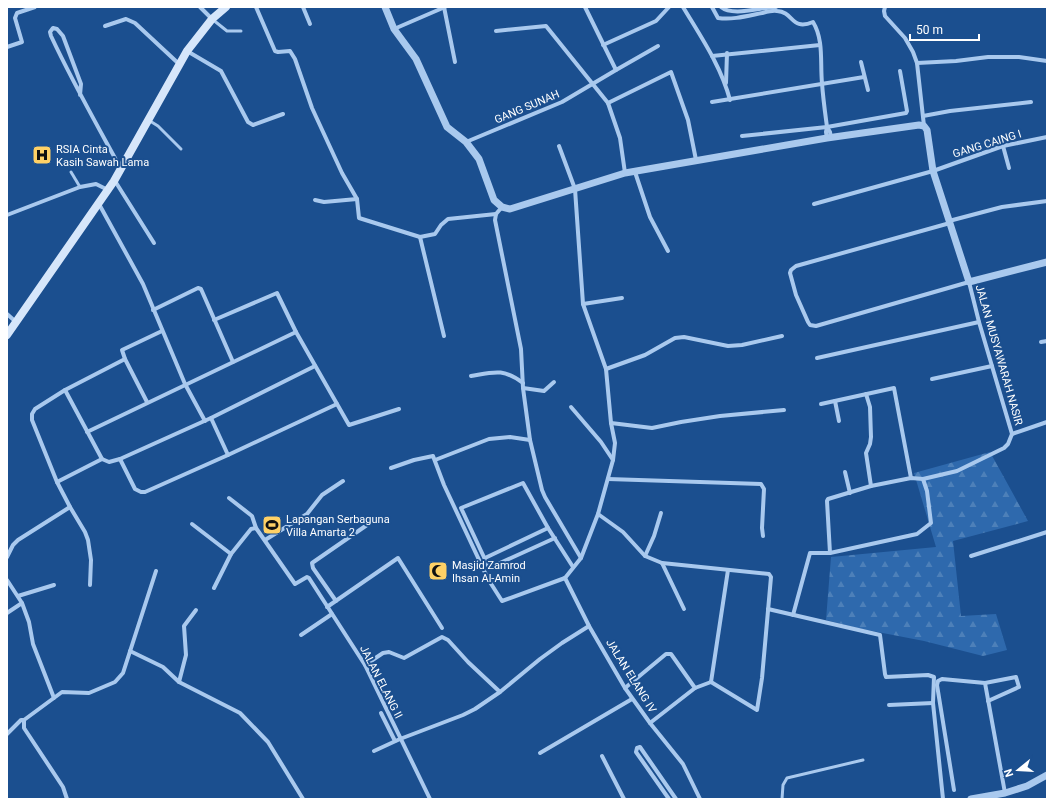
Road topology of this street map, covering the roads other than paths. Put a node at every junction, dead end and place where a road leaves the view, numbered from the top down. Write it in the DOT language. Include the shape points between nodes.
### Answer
graph roads {
  1 [pos="35,7"];
  2 [pos="200,7"];
  3 [pos="226,7"];
  4 [pos="256,7"];
  5 [pos="303,7"];
  6 [pos="385,7"];
  7 [pos="444,7"];
  8 [pos="585,7"];
  9 [pos="669,7"];
  10 [pos="683,7"];
  11 [pos="712,7"];
  12 [pos="721,7"];
  13 [pos="776,7"];
  14 [pos="885,7"];
  15 [pos="212,19"];
  16 [pos="310,24"];
  17 [pos="105,26"];
  18 [pos="394,29"];
  19 [pos="241,31"];
  20 [pos="496,31"];
  21 [pos="603,45"];
  22 [pos="820,45"];
  23 [pos="658,46"];
  24 [pos="7,47"];
  25 [pos="188,51"];
  26 [pos="727,54"];
  27 [pos="712,56"];
  28 [pos="1047,61"];
  29 [pos="455,62"];
  30 [pos="861,62"];
  31 [pos="917,63"];
  32 [pos="179,64"];
  33 [pos="616,70"];
  34 [pos="900,71"];
  35 [pos="864,77"];
  36 [pos="592,83"];
  37 [pos="822,84"];
  38 [pos="726,86"];
  39 [pos="868,90"];
  40 [pos="80,95"];
  41 [pos="730,100"];
  42 [pos="712,102"];
  43 [pos="1031,102"];
  44 [pos="608,103"];
  45 [pos="282,114"];
  46 [pos="923,116"];
  47 [pos="148,120"];
  48 [pos="924,126"];
  49 [pos="827,127"];
  50 [pos="742,136"];
  51 [pos="1047,137"];
  52 [pos="829,138"];
  53 [pos="466,142"];
  54 [pos="559,146"];
  55 [pos="1003,146"];
  56 [pos="181,150"];
  57 [pos="696,160"];
  58 [pos="1009,168"];
  59 [pos="121,170"];
  60 [pos="933,171"];
  61 [pos="71,172"];
  62 [pos="635,172"];
  63 [pos="625,173"];
  64 [pos="114,181"];
  65 [pos="80,187"];
  66 [pos="575,189"];
  67 [pos="108,190"];
  68 [pos="357,199"];
  69 [pos="315,200"];
  70 [pos="1047,201"];
  71 [pos="99,204"];
  72 [pos="814,204"];
  73 [pos="502,207"];
  74 [pos="7,214"];
  75 [pos="496,214"];
  76 [pos="950,222"];
  77 [pos="420,237"];
  78 [pos="154,243"];
  79 [pos="668,251"];
  80 [pos="1047,262"];
  81 [pos="969,282"];
  82 [pos="622,298"];
  83 [pos="583,304"];
  84 [pos="153,310"];
  85 [pos="7,314"];
  86 [pos="214,320"];
  87 [pos="979,322"];
  88 [pos="16,323"];
  89 [pos="162,331"];
  90 [pos="296,332"];
  91 [pos="7,335"];
  92 [pos="444,336"];
  93 [pos="782,336"];
  94 [pos="1047,341"];
  95 [pos="1041,342"];
  96 [pos="817,358"];
  97 [pos="125,359"];
  98 [pos="233,362"];
  99 [pos="315,366"];
  100 [pos="992,366"];
  101 [pos="606,369"];
  102 [pos="471,376"];
  103 [pos="932,379"];
  104 [pos="554,382"];
  105 [pos="185,384"];
  106 [pos="523,385"];
  107 [pos="65,390"];
  108 [pos="866,394"];
  109 [pos="835,401"];
  110 [pos="147,402"];
  111 [pos="336,404"];
  112 [pos="821,404"];
  113 [pos="571,407"];
  114 [pos="399,409"];
  115 [pos="784,410"];
  116 [pos="211,418"];
  117 [pos="205,421"];
  118 [pos="839,421"];
  119 [pos="1047,422"];
  120 [pos="611,423"];
  121 [pos="87,432"];
  122 [pos="1012,434"];
  123 [pos="530,440"];
  124 [pos="228,455"];
  125 [pos="102,459"];
  126 [pos="120,459"];
  127 [pos="435,460"];
  128 [pos="613,460"];
  129 [pos="391,468"];
  130 [pos="845,472"];
  131 [pos="911,478"];
  132 [pos="608,479"];
  133 [pos="923,479"];
  134 [pos="343,481"];
  135 [pos="57,482"];
  136 [pos="872,486"];
  137 [pos="850,493"];
  138 [pos="229,498"];
  139 [pos="70,507"];
  140 [pos="598,514"];
  141 [pos="660,514"];
  142 [pos="192,524"];
  143 [pos="367,525"];
  144 [pos="256,528"];
  145 [pos="548,528"];
  146 [pos="1047,532"];
  147 [pos="763,536"];
  148 [pos="555,538"];
  149 [pos="265,540"];
  150 [pos="830,553"];
  151 [pos="231,554"];
  152 [pos="7,556"];
  153 [pos="645,556"];
  154 [pos="971,556"];
  155 [pos="485,558"];
  156 [pos="581,558"];
  157 [pos="662,563"];
  158 [pos="573,567"];
  159 [pos="728,570"];
  160 [pos="156,571"];
  161 [pos="565,578"];
  162 [pos="7,580"];
  163 [pos="54,585"];
  164 [pos="90,585"];
  165 [pos="214,588"];
  166 [pos="18,596"];
  167 [pos="336,601"];
  168 [pos="22,603"];
  169 [pos="327,607"];
  170 [pos="684,609"];
  171 [pos="196,610"];
  172 [pos="768,610"];
  173 [pos="7,613"];
  174 [pos="332,614"];
  175 [pos="793,615"];
  176 [pos="589,626"];
  177 [pos="442,628"];
  178 [pos="301,635"];
  179 [pos="130,651"];
  180 [pos="365,665"];
  181 [pos="179,682"];
  182 [pos="711,682"];
  183 [pos="985,683"];
  184 [pos="625,688"];
  185 [pos="694,688"];
  186 [pos="500,692"];
  187 [pos="54,698"];
  188 [pos="632,699"];
  189 [pos="988,701"];
  190 [pos="933,703"];
  191 [pos="889,704"];
  192 [pos="381,713"];
  193 [pos="24,720"];
  194 [pos="650,722"];
  195 [pos="7,734"];
  196 [pos="400,739"];
  197 [pos="395,742"];
  198 [pos="374,752"];
  199 [pos="540,753"];
  200 [pos="602,756"];
  201 [pos="863,760"];
  202 [pos="1047,775"];
  203 [pos="954,790"];
  204 [pos="1005,793"];
  205 [pos="67,799"];
  206 [pos="303,799"];
  207 [pos="430,799"];
  208 [pos="624,799"];
  209 [pos="670,799"];
  210 [pos="676,799"];
  211 [pos="700,799"];
  212 [pos="782,799"];
  213 [pos="944,799"];
  214 [pos="971,799"];
  1 -- 24 [label="street" via="17,13 15,18 22,42"];
  2 -- 15 [label="street"];
  3 -- 15 [label="main road"];
  4 -- 68 [label="street" via="275,51 290,51 292,54 312,108"];
  5 -- 16 [label="street"];
  6 -- 18 [label="street"];
  7 -- 18 [label="street"];
  7 -- 29 [label="street"];
  8 -- 21 [label="street"];
  9 -- 21 [label="street" via="656,21"];
  10 -- 27 [label="street"];
  11 -- 22 [label="street" via="718,18 728,19 778,11 786,14 796,24 813,22 818,31"];
  12 -- 13 [label="street" via="735,12"];
  14 -- 31 [label="street" via="885,16 905,38"];
  15 -- 19 [label="lane" via="227,31"];
  15 -- 25 [label="main road"];
  17 -- 32 [label="street" via="126,19 134,23"];
  18 -- 53 [label="street" via="416,59 447,127"];
  20 -- 36 [label="street" via="546,26"];
  21 -- 33 [label="street"];
  22 -- 26 [label="street"];
  22 -- 37 [label="street"];
  23 -- 33 [label="street, GANG SUNAH"];
  25 -- 32 [label="main road"];
  25 -- 45 [label="street" via="221,71 248,122 254,125"];
  26 -- 27 [label="street"];
  26 -- 38 [label="street"];
  27 -- 38 [label="street"];
  28 -- 31 [label="street" via="1019,57 988,57"];
  30 -- 35 [label="street"];
  31 -- 46 [label="street"];
  32 -- 47 [label="main road"];
  33 -- 36 [label="street, GANG SUNAH"];
  34 -- 49 [label="street" via="906,113"];
  35 -- 37 [label="street"];
  35 -- 39 [label="street"];
  36 -- 44 [label="street"];
  36 -- 53 [label="street, GANG SUNAH" via="562,102"];
  37 -- 41 [label="street"];
  37 -- 49 [label="street"];
  38 -- 41 [label="street"];
  40 -- 40 [label="street" via="51,36 53,28 58,28 66,44 81,84"];
  40 -- 59 [label="street"];
  41 -- 42 [label="street"];
  43 -- 46 [label="street"];
  44 -- 57 [label="street" via="671,72 688,120"];
  44 -- 63 [label="street" via="620,138"];
  46 -- 48 [label="street"];
  47 -- 56 [label="lane" via="158,126"];
  47 -- 59 [label="main road"];
  48 -- 52 [label="street"];
  48 -- 60 [label="street" via="927,130"];
  49 -- 50 [label="street"];
  49 -- 52 [label="street"];
  51 -- 55 [label="street, GANG CAING I"];
  52 -- 57 [label="street"];
  53 -- 73 [label="street" via="479,159 494,200"];
  54 -- 66 [label="street"];
  55 -- 58 [label="street"];
  55 -- 60 [label="street, GANG CAING I"];
  57 -- 62 [label="street"];
  59 -- 64 [label="main road"];
  60 -- 72 [label="street, GANG CAING I"];
  60 -- 76 [label="street"];
  61 -- 65 [label="lane"];
  62 -- 63 [label="street"];
  62 -- 79 [label="street" via="650,217"];
  63 -- 66 [label="street"];
  64 -- 67 [label="main road"];
  64 -- 78 [label="street"];
  65 -- 67 [label="street" via="96,184"];
  65 -- 74 [label="street"];
  66 -- 73 [label="street" via="510,209"];
  66 -- 83 [label="street"];
  67 -- 71 [label="main road"];
  68 -- 69 [label="street" via="324,202"];
  68 -- 77 [label="street" via="359,218"];
  70 -- 76 [label="street" via="1002,207"];
  71 -- 84 [label="street" via="143,284"];
  71 -- 88 [label="main road"];
  73 -- 75 [label="street"];
  75 -- 77 [label="street" via="448,219 436,234"];
  75 -- 106 [label="street" via="495,220 520,349"];
  76 -- 81 [label="street"];
  76 -- 81 [label="street" via="796,266 790,273 796,295 808,322 816,326"];
  77 -- 92 [label="street"];
  80 -- 81 [label="street"];
  81 -- 87 [label="street, JALAN MUSYAWARAH NASIR"];
  82 -- 83 [label="street"];
  83 -- 101 [label="street"];
  84 -- 86 [label="street" via="199,288"];
  84 -- 89 [label="street"];
  85 -- 88 [label="street"];
  86 -- 90 [label="street" via="277,293"];
  86 -- 98 [label="street"];
  87 -- 96 [label="street"];
  87 -- 100 [label="street, JALAN MUSYAWARAH NASIR"];
  88 -- 91 [label="main road"];
  89 -- 97 [label="street" via="123,349"];
  89 -- 105 [label="street"];
  90 -- 98 [label="street"];
  90 -- 99 [label="street"];
  93 -- 101 [label="street" via="728,346 678,337 645,354"];
  94 -- 95 [label="street"];
  97 -- 107 [label="street"];
  97 -- 110 [label="street"];
  98 -- 105 [label="street"];
  99 -- 111 [label="street"];
  99 -- 116 [label="street"];
  100 -- 103 [label="street"];
  100 -- 122 [label="street, JALAN MUSYAWARAH NASIR"];
  101 -- 120 [label="street"];
  102 -- 106 [label="street" via="499,371 516,377"];
  104 -- 106 [label="street" via="544,391"];
  105 -- 110 [label="street"];
  105 -- 117 [label="street"];
  106 -- 123 [label="street"];
  107 -- 121 [label="street"];
  107 -- 135 [label="street" via="35,409 31,417"];
  108 -- 109 [label="street"];
  108 -- 131 [label="street" via="894,388"];
  108 -- 136 [label="street" via="870,407 871,437 866,453"];
  109 -- 112 [label="street"];
  109 -- 118 [label="street"];
  110 -- 121 [label="street"];
  111 -- 114 [label="street" via="349,425"];
  111 -- 124 [label="street"];
  113 -- 128 [label="street"];
  115 -- 120 [label="street" via="697,419 652,428"];
  116 -- 117 [label="street"];
  116 -- 124 [label="street"];
  117 -- 126 [label="street"];
  119 -- 122 [label="street"];
  120 -- 128 [label="street" via="615,442"];
  121 -- 125 [label="street"];
  122 -- 133 [label="street" via="1008,444 999,452 957,471"];
  123 -- 127 [label="street" via="510,437 489,439"];
  123 -- 156 [label="street" via="543,494"];
  124 -- 126 [label="street" via="143,492 135,489"];
  125 -- 126 [label="street" via="109,462"];
  125 -- 135 [label="street"];
  127 -- 129 [label="street" via="433,456 429,456"];
  127 -- 161 [label="street" via="488,579 502,601"];
  128 -- 132 [label="street"];
  130 -- 137 [label="street"];
  131 -- 133 [label="street"];
  131 -- 136 [label="street"];
  132 -- 140 [label="street"];
  132 -- 147 [label="street" via="761,484 764,489"];
  133 -- 150 [label="street" via="932,522 922,531"];
  134 -- 149 [label="street" via="322,496 307,514"];
  135 -- 139 [label="street"];
  136 -- 137 [label="street"];
  137 -- 150 [label="street" via="827,501"];
  138 -- 144 [label="street" via="252,516"];
  139 -- 152 [label="street" via="18,540"];
  139 -- 164 [label="street" via="88,540 91,560"];
  140 -- 153 [label="street" via="623,532"];
  140 -- 156 [label="street"];
  141 -- 153 [label="street"];
  142 -- 151 [label="street"];
  143 -- 167 [label="street" via="312,563"];
  144 -- 149 [label="street"];
  144 -- 151 [label="street" via="251,529"];
  145 -- 148 [label="street"];
  145 -- 155 [label="street"];
  145 -- 155 [label="street" via="524,483 460,508"];
  146 -- 154 [label="street"];
  148 -- 155 [label="street" via="489,568"];
  148 -- 158 [label="street"];
  149 -- 169 [label="street, JALAN ELANG II" via="295,584 307,577 310,578"];
  150 -- 175 [label="street" via="810,553"];
  151 -- 165 [label="street"];
  153 -- 157 [label="street"];
  156 -- 158 [label="street"];
  157 -- 159 [label="street"];
  157 -- 170 [label="street"];
  158 -- 161 [label="street"];
  159 -- 172 [label="street" via="769,574 771,577"];
  159 -- 182 [label="street"];
  160 -- 179 [label="street"];
  161 -- 176 [label="street, JALAN ELANG IV"];
  162 -- 166 [label="street"];
  163 -- 166 [label="street"];
  166 -- 168 [label="street"];
  167 -- 169 [label="street"];
  167 -- 177 [label="street" via="398,558"];
  168 -- 173 [label="street"];
  168 -- 187 [label="street" via="33,644"];
  169 -- 174 [label="street, JALAN ELANG II"];
  171 -- 181 [label="street" via="184,626 186,655"];
  172 -- 175 [label="street"];
  172 -- 182 [label="street" via="757,710"];
  174 -- 178 [label="street"];
  174 -- 180 [label="street, JALAN ELANG II"];
  175 -- 190 [label="street" via="880,635 886,677 934,677"];
  176 -- 184 [label="street, JALAN ELANG IV"];
  176 -- 186 [label="street" via="540,659"];
  179 -- 181 [label="street" via="163,667"];
  179 -- 187 [label="street" via="123,673 115,682 89,693 62,692"];
  180 -- 186 [label="street" via="388,652 404,658 442,637"];
  180 -- 196 [label="street, JALAN ELANG II"];
  181 -- 206 [label="street" via="240,713 268,742"];
  182 -- 185 [label="street"];
  183 -- 189 [label="street"];
  183 -- 189 [label="street" via="1016,677 1019,687"];
  183 -- 203 [label="street" via="942,679 938,681"];
  184 -- 185 [label="street" via="666,654 671,654"];
  184 -- 188 [label="street, JALAN ELANG IV"];
  185 -- 194 [label="street"];
  186 -- 196 [label="street" via="469,712"];
  187 -- 193 [label="street"];
  188 -- 194 [label="street, JALAN ELANG IV"];
  188 -- 199 [label="street"];
  189 -- 204 [label="street"];
  190 -- 191 [label="street"];
  190 -- 213 [label="street"];
  192 -- 197 [label="street"];
  193 -- 195 [label="street"];
  193 -- 205 [label="street" via="24,728 63,786"];
  194 -- 211 [label="street, JALAN ELANG IV" via="683,764"];
  196 -- 197 [label="street"];
  196 -- 207 [label="street, JALAN ELANG II"];
  197 -- 198 [label="street"];
  200 -- 208 [label="street"];
  201 -- 212 [label="lane" via="787,778 783,785"];
  202 -- 204 [label="street" via="1027,786"];
  204 -- 214 [label="street"];
  209 -- 210 [label="street" via="636,752 637,748 640,747"];
}
